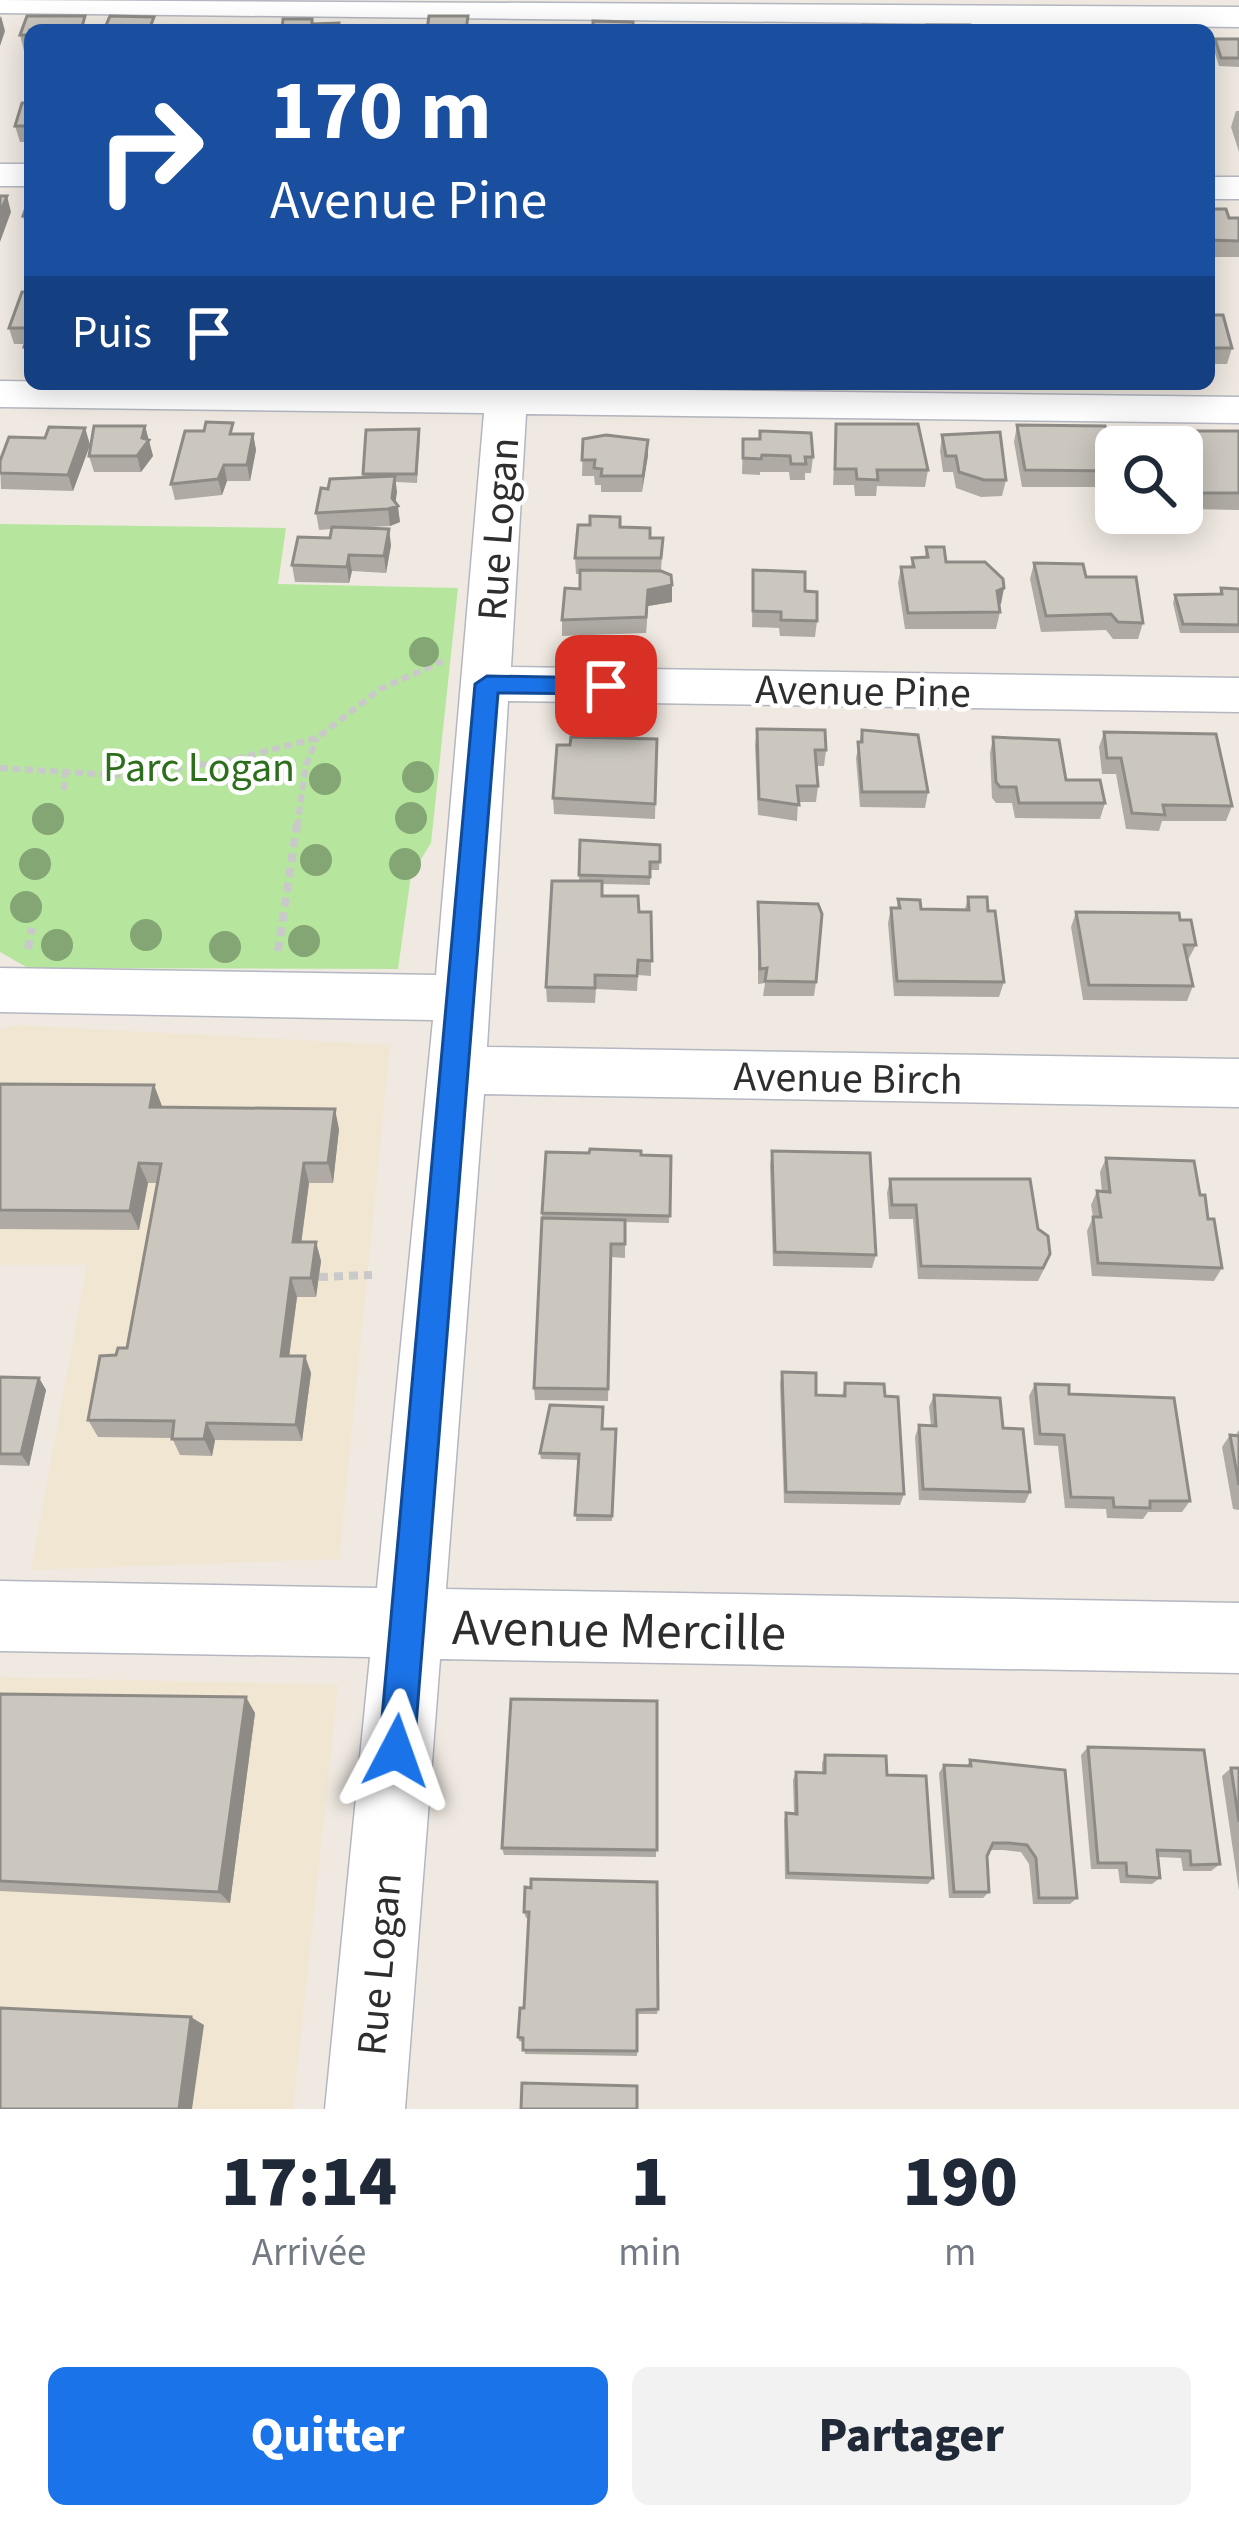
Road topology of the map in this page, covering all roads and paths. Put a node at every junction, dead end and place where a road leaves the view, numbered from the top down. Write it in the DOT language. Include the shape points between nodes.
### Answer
graph roads {
  1 [pos="0,3"];
  2 [pos="536,13"];
  3 [pos="1239,16"];
  4 [pos="506,393"];
  5 [pos="0,394"];
  6 [pos="1239,410"];
  7 [pos="471,670"];
  8 [pos="1239,695"];
  9 [pos="316,738"];
  10 [pos="0,768"];
  11 [pos="65,775"];
  12 [pos="64,790"];
  13 [pos="0,991"];
  14 [pos="269,994"];
  15 [pos="462,998"];
  16 [pos="457,1070"];
  17 [pos="1239,1083"];
  18 [pos="372,1275"];
  19 [pos="319,1277"];
  20 [pos="0,1616"];
  21 [pos="405,1625"];
  22 [pos="1239,1639"];
  23 [pos="365,2109"];
  1 -- 2 [label="street"];
  2 -- 3 [label="street"];
  4 -- 5 [label="street"];
  4 -- 6 [label="street"];
  4 -- 7 [label="street, Rue Logan"];
  7 -- 8 [label="street, Avenue Pine"];
  7 -- 9 [label="path" via="380,688"];
  7 -- 15 [label="street, Rue Logan"];
  9 -- 11 [label="path" via="130,776"];
  9 -- 14 [label="path"];
  10 -- 11 [label="path"];
  11 -- 12 [label="path"];
  13 -- 14 [label="street"];
  14 -- 15 [label="street"];
  15 -- 16 [label="street, Rue Logan"];
  16 -- 17 [label="street, Avenue Birch"];
  16 -- 21 [label="street, Rue Logan"];
  18 -- 19 [label="path"];
  20 -- 21 [label="street, Avenue Mercille"];
  21 -- 22 [label="street, Avenue Mercille"];
  21 -- 23 [label="street, Rue Logan"];
}
